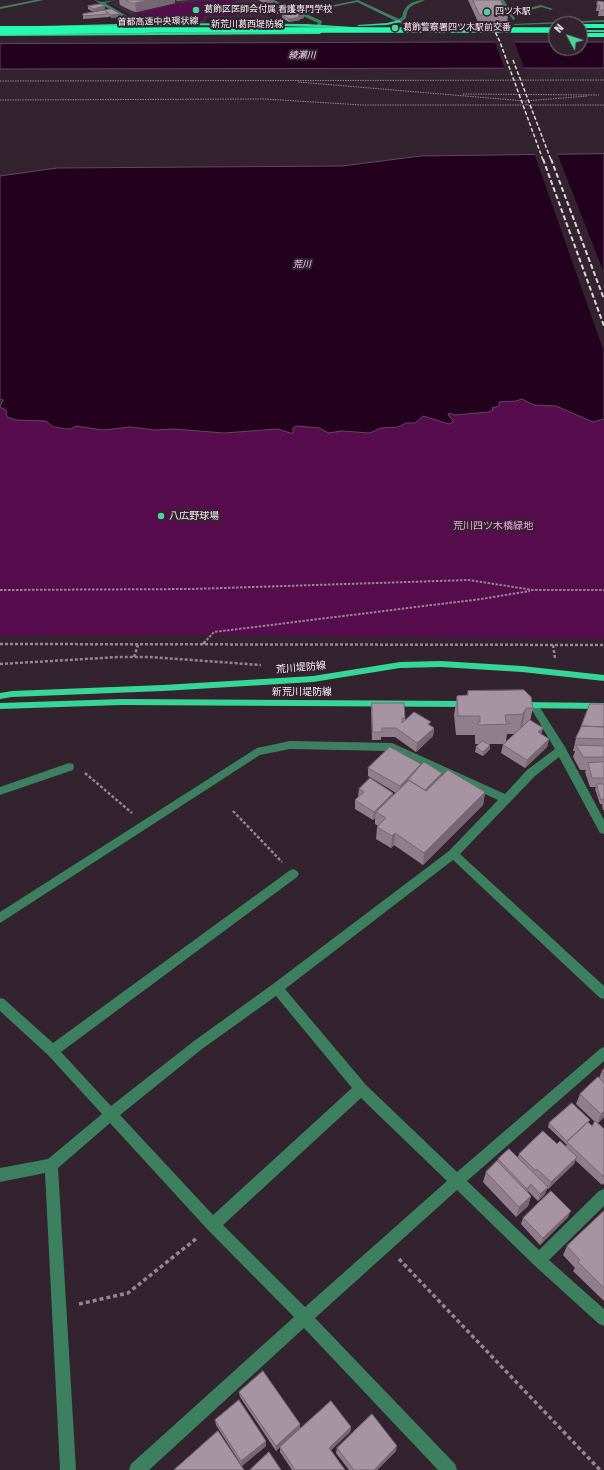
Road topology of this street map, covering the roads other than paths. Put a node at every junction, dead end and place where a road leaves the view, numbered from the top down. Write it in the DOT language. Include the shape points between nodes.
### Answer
graph roads {
  1 [pos="42,0"];
  2 [pos="96,0"];
  3 [pos="115,0"];
  4 [pos="272,0"];
  5 [pos="356,0"];
  6 [pos="423,0"];
  7 [pos="502,0"];
  8 [pos="102,3"];
  9 [pos="0,8"];
  10 [pos="551,9"];
  11 [pos="300,13"];
  12 [pos="510,14"];
  13 [pos="399,21"];
  14 [pos="604,21"];
  15 [pos="138,24"];
  16 [pos="515,24"];
  17 [pos="319,25"];
  18 [pos="548,26"];
  19 [pos="588,26"];
  20 [pos="604,26"];
  21 [pos="0,28"];
  22 [pos="588,31"];
  23 [pos="604,31"];
  24 [pos="519,32"];
  25 [pos="548,32"];
  26 [pos="548,32"];
  27 [pos="548,32"];
  28 [pos="0,34"];
  29 [pos="139,34"];
  30 [pos="421,35"];
  31 [pos="588,36"];
  32 [pos="604,36"];
  33 [pos="327,37"];
  34 [pos="428,37"];
  35 [pos="0,39"];
  36 [pos="604,678"];
  37 [pos="0,696"];
  38 [pos="480,704"];
  39 [pos="511,705"];
  40 [pos="534,705"];
  41 [pos="0,706"];
  42 [pos="604,706"];
  43 [pos="561,750"];
  44 [pos="69,767"];
  45 [pos="0,792"];
  46 [pos="506,799"];
  47 [pos="604,830"];
  48 [pos="453,854"];
  49 [pos="293,874"];
  50 [pos="0,918"];
  51 [pos="277,988"];
  52 [pos="604,994"];
  53 [pos="0,1003"];
  54 [pos="52,1051"];
  55 [pos="604,1052"];
  56 [pos="361,1089"];
  57 [pos="110,1115"];
  58 [pos="51,1165"];
  59 [pos="0,1175"];
  60 [pos="458,1182"];
  61 [pos="604,1196"];
  62 [pos="213,1225"];
  63 [pos="539,1260"];
  64 [pos="305,1318"];
  65 [pos="604,1319"];
  66 [pos="68,1470"];
  67 [pos="136,1470"];
  68 [pos="449,1470"];
  1 -- 9 [label="street"];
  2 -- 8 [label="street"];
  3 -- 8 [label="street"];
  4 -- 11 [label="street"];
  5 -- 11 [label="street"];
  5 -- 13 [label="street"];
  6 -- 13 [label="street" via="409,5 404,18"];
  7 -- 12 [label="street"];
  8 -- 15 [label="street"];
  10 -- 12 [label="street" via="541,6"];
  11 -- 17 [label="street" via="320,22"];
  12 -- 16 [label="street"];
  13 -- 17 [label="main road, 新荒川葛西堤防線" via="383,24"];
  13 -- 30 [label="street"];
  14 -- 16 [label="street"];
  15 -- 17 [label="main road, 新荒川葛西堤防線"];
  15 -- 21 [label="main road, 新荒川葛西堤防線"];
  16 -- 24 [label="street"];
  17 -- 30 [label="main road, 新荒川葛西堤防線"];
  18 -- 21 [label="highway, bridge"];
  19 -- 20 [label="highway"];
  22 -- 23 [label="highway"];
  24 -- 25 [label="main road, 新荒川葛西堤防線"];
  24 -- 30 [label="main road, 新荒川葛西堤防線"];
  26 -- 28 [label="highway, 首都高速中央環状線, bridge" via="159,30"];
  27 -- 29 [label="highway"];
  28 -- 29 [label="main road, 新荒川葛西堤防線"];
  29 -- 30 [label="main road, 新荒川葛西堤防線"];
  30 -- 34 [label="highway"];
  31 -- 32 [label="highway"];
  33 -- 35 [label="highway, 首都高速中央環状線"];
  36 -- 37 [label="main road, 荒川堤防線" via="515,668 441,664 400,665 313,679"];
  38 -- 41 [label="main road, 新荒川堤防線" via="122,702"];
  39 -- 40 [label="main road"];
  40 -- 42 [label="main road"];
  40 -- 43 [label="street"];
  43 -- 46 [label="street" via="531,773"];
  43 -- 47 [label="street"];
  44 -- 45 [label="street"];
  46 -- 48 [label="street"];
  46 -- 50 [label="street" via="392,747 290,745 257,752"];
  48 -- 51 [label="street"];
  48 -- 52 [label="street"];
  49 -- 54 [label="street"];
  51 -- 56 [label="street"];
  51 -- 57 [label="street" via="198,1045"];
  53 -- 54 [label="street"];
  54 -- 57 [label="street"];
  55 -- 60 [label="street"];
  56 -- 60 [label="street"];
  56 -- 62 [label="street"];
  57 -- 58 [label="street"];
  57 -- 62 [label="street"];
  58 -- 59 [label="street"];
  58 -- 66 [label="street"];
  60 -- 63 [label="street"];
  60 -- 64 [label="street" via="385,1244"];
  61 -- 63 [label="street"];
  62 -- 64 [label="street"];
  63 -- 65 [label="street"];
  64 -- 67 [label="street"];
  64 -- 68 [label="street"];
}
